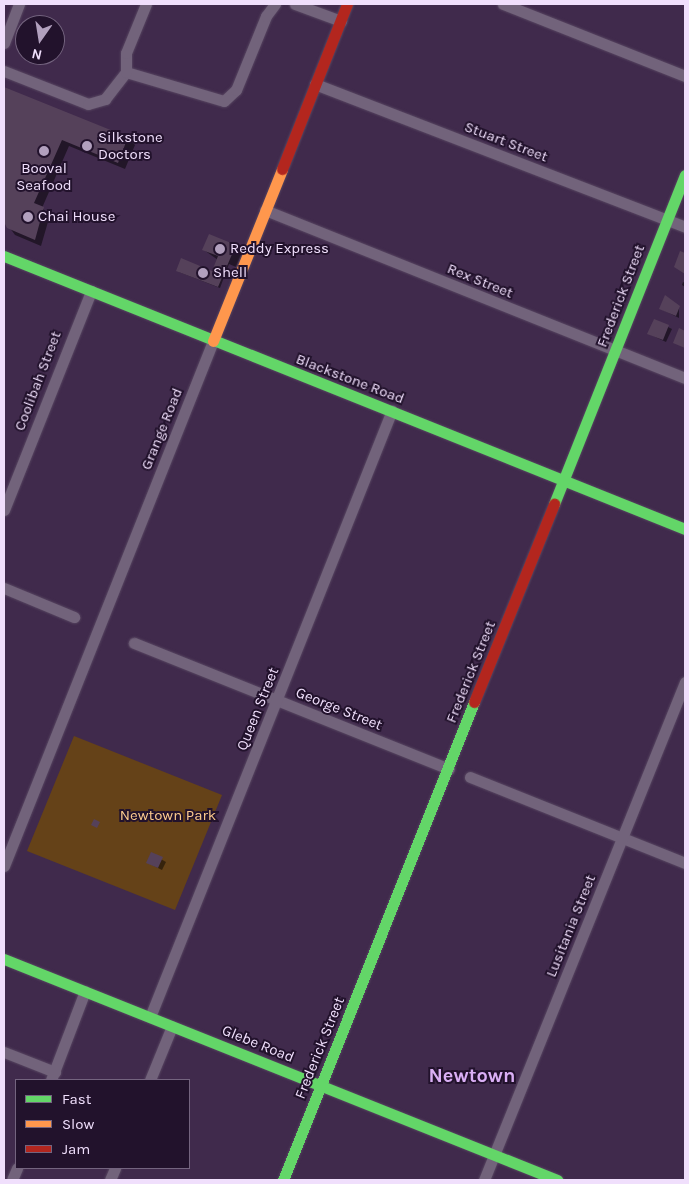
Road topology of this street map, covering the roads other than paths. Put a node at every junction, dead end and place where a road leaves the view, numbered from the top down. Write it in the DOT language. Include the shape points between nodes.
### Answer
graph roads {
  1 [pos="19,4"];
  2 [pos="146,4"];
  3 [pos="275,4"];
  4 [pos="296,4"];
  5 [pos="347,4"];
  6 [pos="503,4"];
  7 [pos="341,21"];
  8 [pos="4,43"];
  9 [pos="4,71"];
  10 [pos="126,72"];
  11 [pos="685,76"];
  12 [pos="316,84"];
  13 [pos="685,175"];
  14 [pos="265,210"];
  15 [pos="667,221"];
  16 [pos="685,227"];
  17 [pos="4,256"];
  18 [pos="91,291"];
  19 [pos="213,342"];
  20 [pos="616,351"];
  21 [pos="685,378"];
  22 [pos="392,410"];
  23 [pos="564,480"];
  24 [pos="4,510"];
  25 [pos="685,529"];
  26 [pos="4,588"];
  27 [pos="74,617"];
  28 [pos="134,643"];
  29 [pos="685,682"];
  30 [pos="277,700"];
  31 [pos="449,769"];
  32 [pos="470,777"];
  33 [pos="622,838"];
  34 [pos="685,863"];
  35 [pos="4,866"];
  36 [pos="4,959"];
  37 [pos="85,991"];
  38 [pos="150,1017"];
  39 [pos="172,1026"];
  40 [pos="4,1052"];
  41 [pos="53,1076"];
  42 [pos="150,1079"];
  43 [pos="321,1086"];
  44 [pos="494,1155"];
  45 [pos="283,1180"];
  46 [pos="484,1180"];
  47 [pos="558,1180"];
  1 -- 8 [label="street"];
  2 -- 10 [label="street" via="126,53"];
  3 -- 10 [label="street" via="228,100 210,100 141,73"];
  4 -- 7 [label="street"];
  5 -- 7 [label="street, Grange Road"];
  6 -- 11 [label="street"];
  7 -- 12 [label="street, Grange Road"];
  9 -- 10 [label="street" via="94,104 105,99"];
  12 -- 14 [label="street, Grange Road"];
  12 -- 15 [label="street, Stuart Street"];
  13 -- 15 [label="street, Frederick Street"];
  14 -- 19 [label="street, Grange Road"];
  14 -- 20 [label="street, Rex Street"];
  15 -- 16 [label="street, Stuart Street"];
  15 -- 20 [label="street, Frederick Street"];
  17 -- 18 [label="street, Blackstone Road"];
  18 -- 19 [label="street, Blackstone Road"];
  18 -- 24 [label="street, Coolibah Street"];
  19 -- 22 [label="street, Blackstone Road"];
  19 -- 35 [label="street, Grange Road"];
  20 -- 21 [label="street, Rex Street"];
  20 -- 23 [label="street, Frederick Street"];
  22 -- 23 [label="street, Blackstone Road"];
  22 -- 30 [label="street, Queen Street"];
  23 -- 25 [label="street, Blackstone Road"];
  23 -- 31 [label="street, Frederick Street"];
  26 -- 27 [label="street"];
  28 -- 30 [label="street, George Street"];
  29 -- 33 [label="street, Lusitania Street"];
  30 -- 31 [label="street, George Street"];
  30 -- 38 [label="street, Queen Street"];
  31 -- 43 [label="street, Frederick Street"];
  32 -- 33 [label="street"];
  33 -- 34 [label="street"];
  33 -- 44 [label="street, Lusitania Street"];
  36 -- 37 [label="street, Glebe Road"];
  37 -- 38 [label="street, Glebe Road"];
  37 -- 41 [label="street"];
  38 -- 39 [label="street, Glebe Road"];
  39 -- 42 [label="street"];
  39 -- 43 [label="street, Glebe Road"];
  40 -- 41 [label="street"];
  43 -- 44 [label="street, Glebe Road"];
  43 -- 45 [label="street, Frederick Street"];
  44 -- 46 [label="street, Lusitania Street"];
  44 -- 47 [label="street, Glebe Road"];
}
